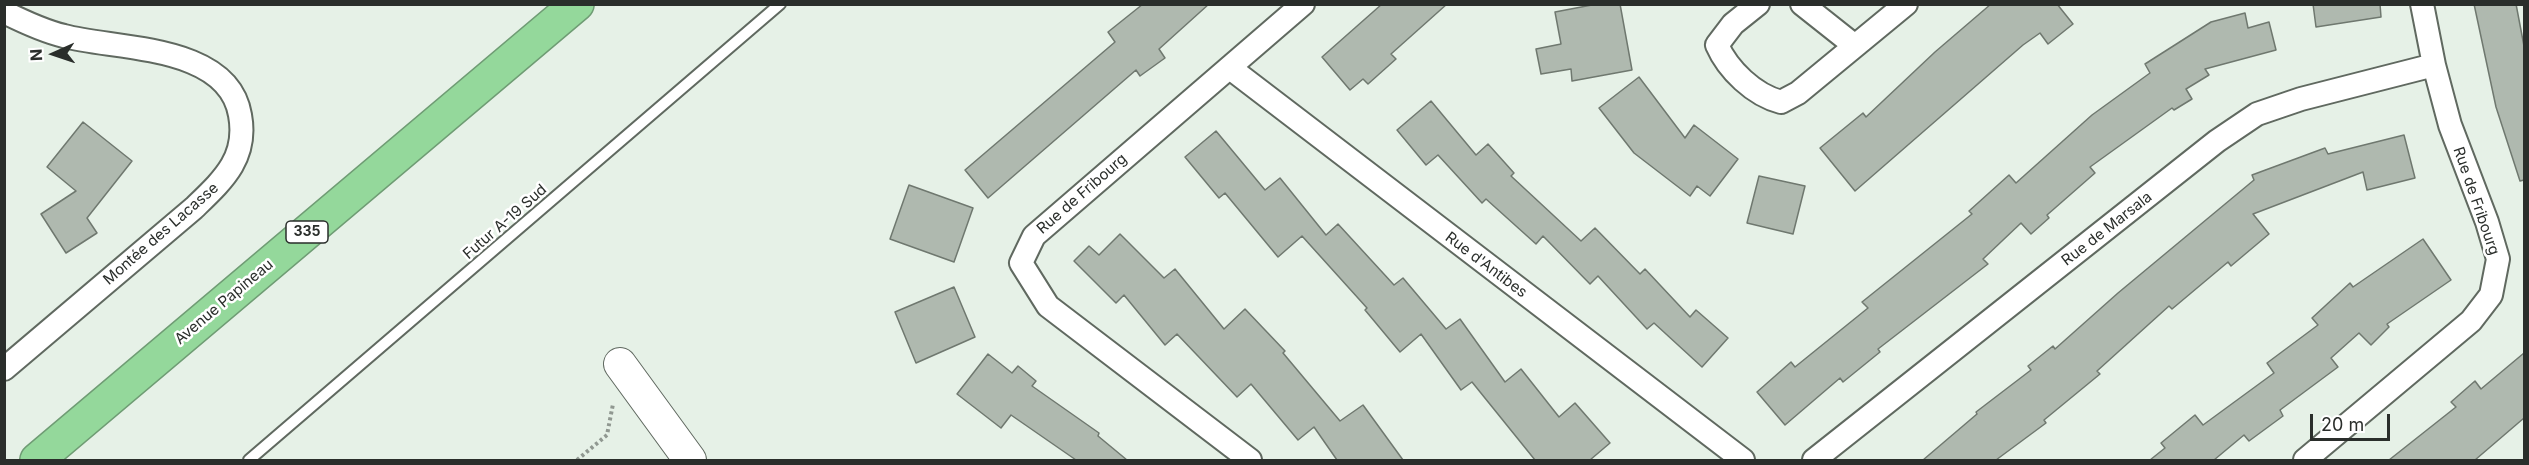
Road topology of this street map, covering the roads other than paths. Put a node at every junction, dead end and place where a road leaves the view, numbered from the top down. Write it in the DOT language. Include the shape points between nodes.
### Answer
graph roads {
  1 [pos="577,4"];
  2 [pos="780,4"];
  3 [pos="1303,4"];
  4 [pos="1758,4"];
  5 [pos="1802,4"];
  6 [pos="1906,4"];
  7 [pos="2422,4"];
  8 [pos="4,12"];
  9 [pos="1855,46"];
  10 [pos="2434,65"];
  11 [pos="1230,68"];
  12 [pos="620,364"];
  13 [pos="4,369"];
  14 [pos="37,460"];
  15 [pos="249,460"];
  16 [pos="690,460"];
  17 [pos="1250,460"];
  18 [pos="1743,460"];
  19 [pos="1814,460"];
  20 [pos="2306,460"];
  1 -- 14 [label="highway, Avenue Papineau / 335"];
  2 -- 15 [label="lane, Futur A-19 Sud"];
  3 -- 11 [label="street, Rue de Fribourg"];
  4 -- 9 [label="street" via="1733,24 1717,45 1726,64 1767,99 1781,102 1798,93"];
  5 -- 9 [label="street"];
  6 -- 9 [label="street"];
  7 -- 10 [label="street, Rue de Fribourg"];
  8 -- 13 [label="street, Montée des Lacasse" via="64,37 190,60 219,77 238,104 243,129 235,164 218,184"];
  10 -- 19 [label="street, Rue de Marsala" via="2257,114 2217,141"];
  10 -- 20 [label="street, Rue de Fribourg" via="2450,125 2498,259 2491,295 2471,321"];
  11 -- 17 [label="street, Rue de Fribourg" via="1034,236 1020,263 1048,306"];
  11 -- 18 [label="street, Rue d'Antibes"];
  12 -- 16 [label="street"];
}
